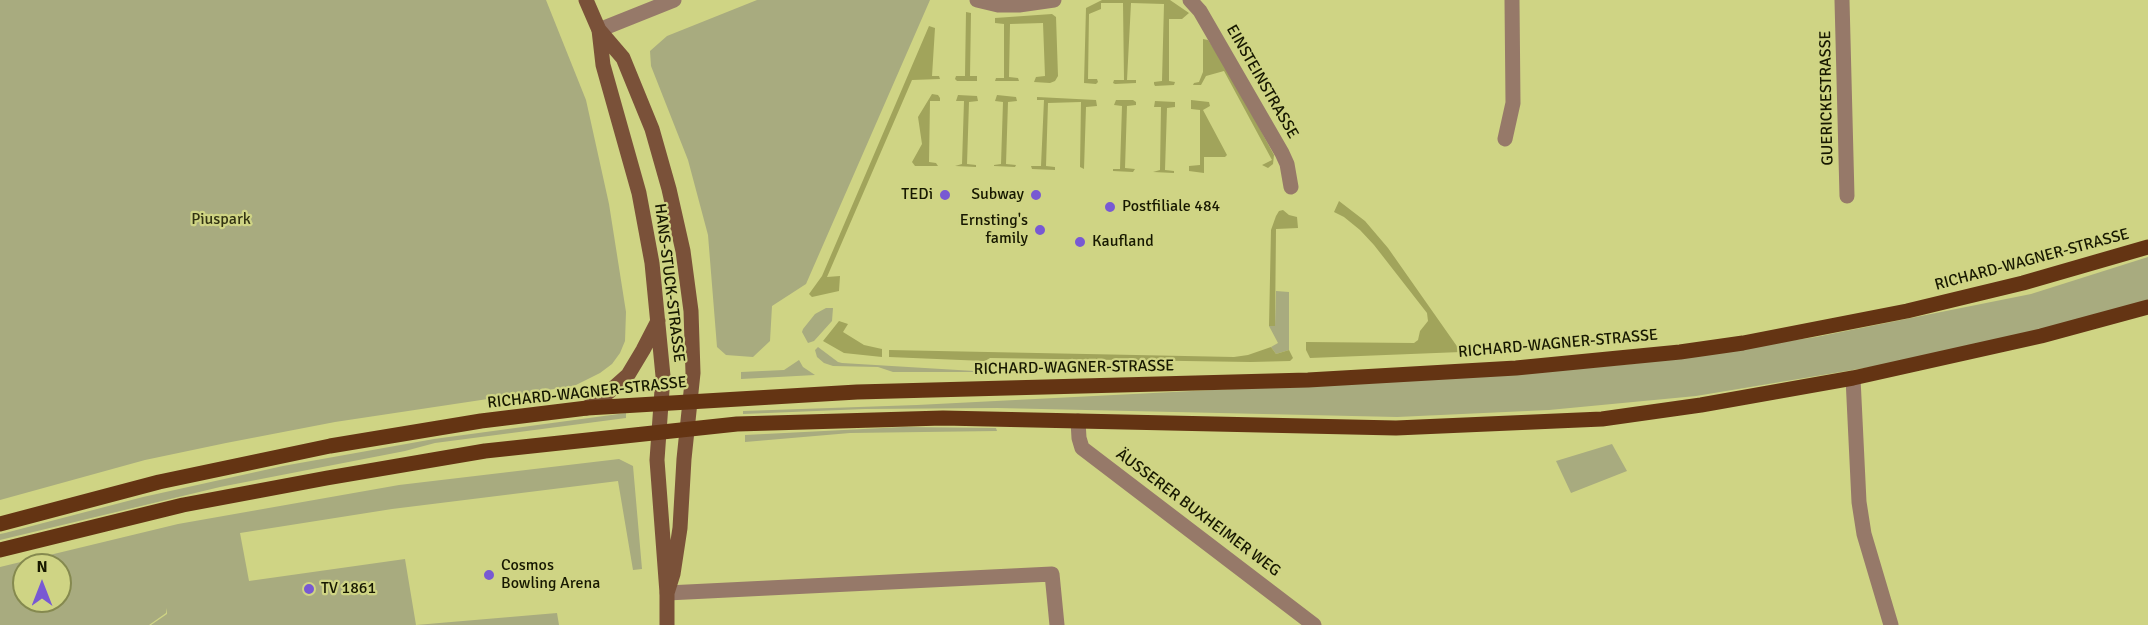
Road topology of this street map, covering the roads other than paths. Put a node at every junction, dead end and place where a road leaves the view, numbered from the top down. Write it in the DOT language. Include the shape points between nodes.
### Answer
graph roads {
  1 [pos="586,0"];
  2 [pos="674,0"];
  3 [pos="977,0"];
  4 [pos="1054,0"];
  5 [pos="1190,0"];
  6 [pos="1512,0"];
  7 [pos="1842,0"];
  8 [pos="599,30"];
  9 [pos="1504,139"];
  10 [pos="1291,187"];
  11 [pos="1847,196"];
  12 [pos="2148,247"];
  13 [pos="2148,307"];
  14 [pos="658,321"];
  15 [pos="1853,378"];
  16 [pos="691,400"];
  17 [pos="661,402"];
  18 [pos="587,408"];
  19 [pos="1078,421"];
  20 [pos="687,428"];
  21 [pos="659,431"];
  22 [pos="0,524"];
  23 [pos="0,550"];
  24 [pos="668,593"];
  25 [pos="667,625"];
  26 [pos="1057,625"];
  27 [pos="1314,625"];
  28 [pos="1891,625"];
  1 -- 8 [label="main road, HANS-STUCK-STRASSE"];
  2 -- 8 [label="street"];
  3 -- 4 [label="street" via="998,5"];
  5 -- 10 [label="street, EINSTEINSTRASSE" via="1282,153"];
  6 -- 9 [label="street" via="1513,104"];
  7 -- 11 [label="street, GUERICKESTRASSE"];
  8 -- 14 [label="main road, HANS-STUCK-STRASSE" via="603,64 639,193"];
  8 -- 16 [label="main road, HANS-STUCK-STRASSE" via="623,58 652,129 669,189 691,311"];
  12 -- 16 [label="main road, RICHARD-WAGNER-STRASSE" via="1907,311 1743,343 1604,361 1308,380"];
  13 -- 15 [label="main road" via="2041,336"];
  14 -- 17 [label="main road, HANS-STUCK-STRASSE"];
  14 -- 18 [label="main road" via="628,375"];
  15 -- 19 [label="main road" via="1654,412 1548,422 1396,429"];
  15 -- 28 [label="street" via="1859,502 1864,534"];
  16 -- 17 [label="main road, RICHARD-WAGNER-STRASSE"];
  16 -- 20 [label="main road, HANS-STUCK-STRASSE"];
  17 -- 18 [label="main road, RICHARD-WAGNER-STRASSE"];
  17 -- 21 [label="main road, HANS-STUCK-STRASSE"];
  18 -- 22 [label="main road, RICHARD-WAGNER-STRASSE" via="330,446 159,482"];
  19 -- 20 [label="main road" via="943,418"];
  19 -- 27 [label="street, ÄUSSERER BUXHEIMER WEG" via="1082,448"];
  20 -- 21 [label="main road"];
  20 -- 24 [label="main road, HANS-STUCK-STRASSE" via="680,528"];
  21 -- 23 [label="main road" via="485,451 327,478 183,505"];
  21 -- 24 [label="main road, HANS-STUCK-STRASSE" via="657,460"];
  24 -- 25 [label="main road"];
  24 -- 26 [label="street" via="1052,574"];
}
